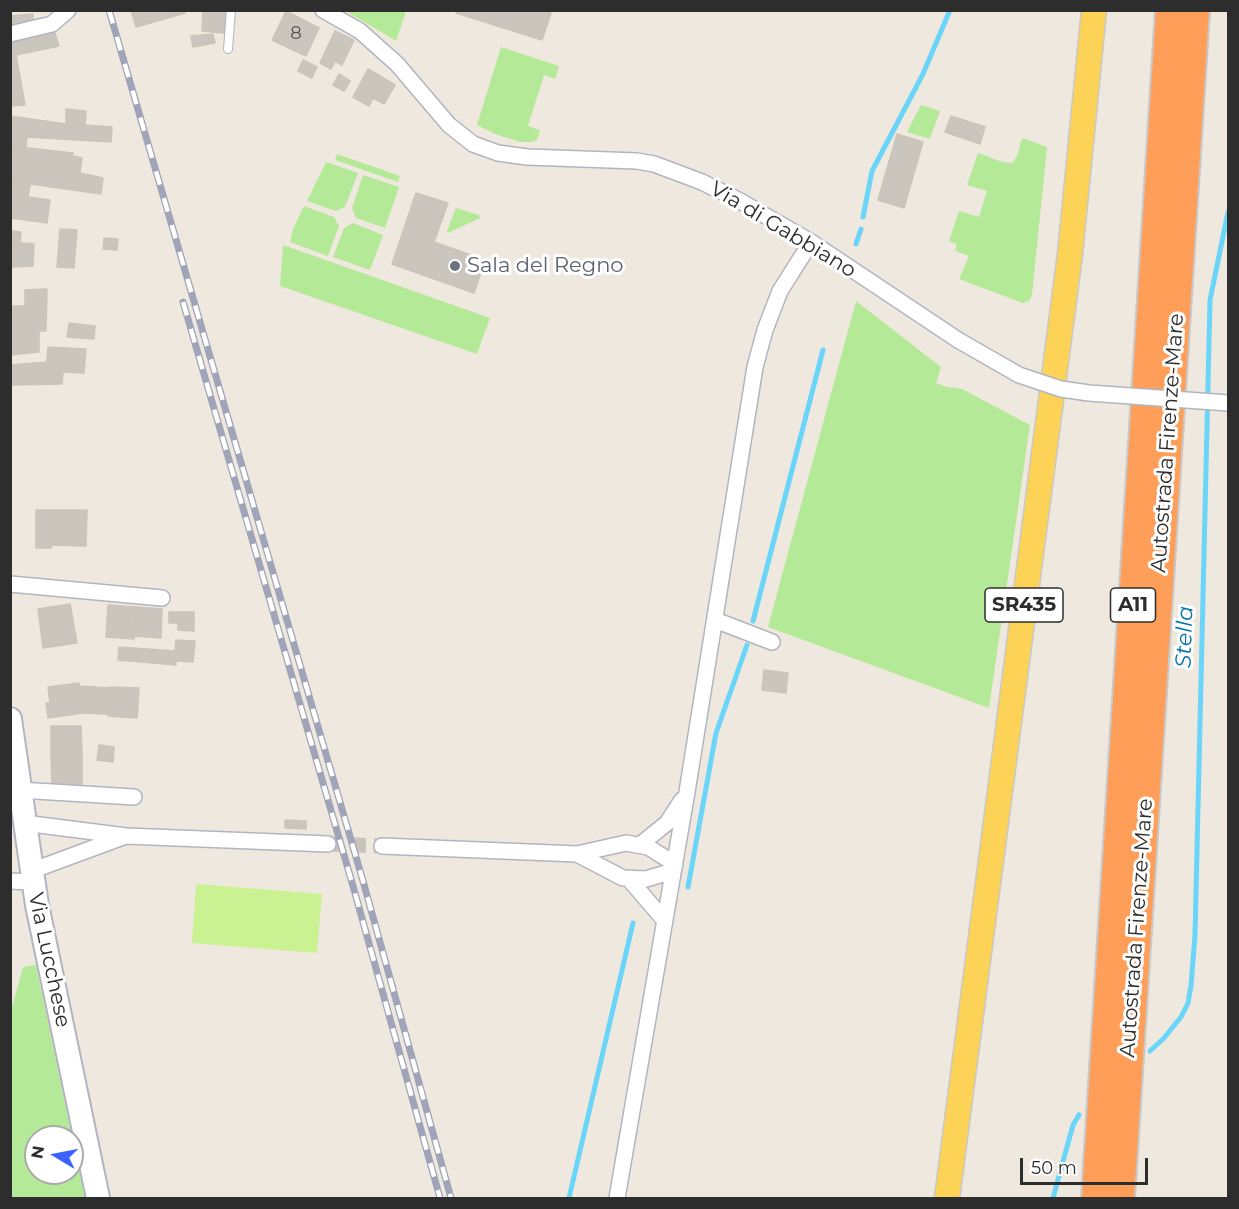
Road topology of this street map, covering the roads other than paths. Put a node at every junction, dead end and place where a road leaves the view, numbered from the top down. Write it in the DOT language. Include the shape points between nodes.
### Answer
graph roads {
  1 [pos="68,10"];
  2 [pos="231,10"];
  3 [pos="323,10"];
  4 [pos="1094,10"];
  5 [pos="1170,10"];
  6 [pos="1195,10"];
  7 [pos="10,34"];
  8 [pos="228,49"];
  9 [pos="811,242"];
  10 [pos="1228,402"];
  11 [pos="10,584"];
  12 [pos="162,598"];
  13 [pos="715,620"];
  14 [pos="772,642"];
  15 [pos="10,719"];
  16 [pos="19,790"];
  17 [pos="687,792"];
  18 [pos="134,797"];
  19 [pos="24,823"];
  20 [pos="126,836"];
  21 [pos="328,844"];
  22 [pos="641,844"];
  23 [pos="382,846"];
  24 [pos="577,854"];
  25 [pos="674,868"];
  26 [pos="25,878"];
  27 [pos="630,879"];
  28 [pos="665,921"];
  29 [pos="98,1198"];
  30 [pos="617,1198"];
  31 [pos="947,1198"];
  32 [pos="1094,1198"];
  33 [pos="1120,1198"];
  1 -- 7 [label="street" via="52,24"];
  2 -- 8 [label="lane"];
  3 -- 9 [label="street, Via di Gabbiano" via="360,31 397,64 449,125 473,144 527,157 618,159 654,164 702,182"];
  4 -- 31 [label="main road, SR435" via="1070,254"];
  5 -- 32 [label="highway, Autostrada Firenze-Mare / A11"];
  6 -- 33 [label="highway, Autostrada Firenze-Mare / A11"];
  9 -- 10 [label="street, Via di Gabbiano, bridge" via="958,340 1019,375 1060,389 1089,393"];
  9 -- 13 [label="street" via="780,291 760,344"];
  11 -- 12 [label="street"];
  13 -- 14 [label="street"];
  13 -- 17 [label="street"];
  15 -- 16 [label="street, Via Lucchese"];
  16 -- 18 [label="street"];
  16 -- 19 [label="street, Via Lucchese"];
  17 -- 22 [label="street" via="667,823"];
  17 -- 25 [label="street"];
  19 -- 20 [label="street"];
  19 -- 26 [label="street, Via Lucchese"];
  20 -- 21 [label="street"];
  20 -- 26 [label="street"];
  22 -- 24 [label="street" via="613,845"];
  22 -- 25 [label="street" via="656,851"];
  23 -- 24 [label="street"];
  24 -- 27 [label="street"];
  25 -- 27 [label="street" via="646,879"];
  25 -- 28 [label="street"];
  26 -- 29 [label="street, Via Lucchese"];
  27 -- 28 [label="street"];
  28 -- 30 [label="street"];
}
